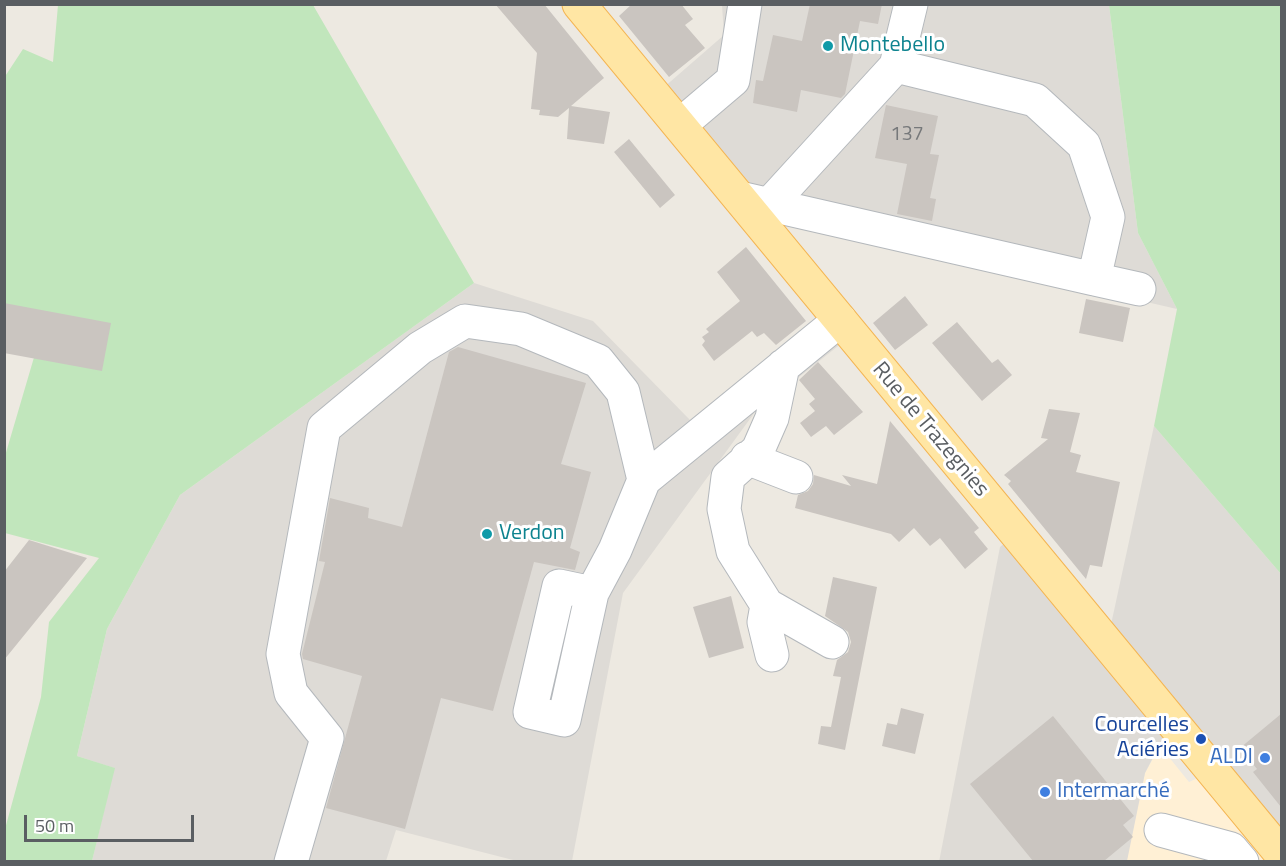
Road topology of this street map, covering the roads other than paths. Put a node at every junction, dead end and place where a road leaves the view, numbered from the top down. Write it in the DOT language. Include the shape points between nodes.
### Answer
graph roads {
  1 [pos="579,4"];
  2 [pos="745,4"];
  3 [pos="911,4"];
  4 [pos="896,66"];
  5 [pos="680,125"];
  6 [pos="755,202"];
  7 [pos="1094,279"];
  8 [pos="1138,289"];
  9 [pos="840,320"];
  10 [pos="783,366"];
  11 [pos="747,459"];
  12 [pos="796,477"];
  13 [pos="644,480"];
  14 [pos="592,593"];
  15 [pos="767,605"];
  16 [pos="832,642"];
  17 [pos="772,655"];
  18 [pos="1161,830"];
  19 [pos="1281,855"];
  20 [pos="291,861"];
  21 [pos="1242,861"];
  1 -- 5 [label="main road, Rue de Trazegnies"];
  2 -- 5 [label="lane" via="732,80"];
  3 -- 4 [label="lane"];
  4 -- 6 [label="lane"];
  4 -- 7 [label="lane" via="1035,100 1084,145 1108,217"];
  5 -- 6 [label="main road, Rue de Trazegnies"];
  6 -- 7 [label="lane"];
  6 -- 9 [label="main road, Rue de Trazegnies"];
  7 -- 8 [label="lane"];
  9 -- 10 [label="lane"];
  9 -- 19 [label="main road, Rue de Trazegnies"];
  10 -- 11 [label="lane" via="772,418 758,450"];
  10 -- 13 [label="lane"];
  11 -- 12 [label="lane"];
  11 -- 15 [label="lane" via="728,477 724,508 733,551"];
  13 -- 14 [label="lane"];
  13 -- 20 [label="lane" via="623,392 598,361 521,329 465,321 420,348 324,428 283,654 291,693 327,738"];
  15 -- 16 [label="lane"];
  15 -- 17 [label="lane" via="764,622"];
  18 -- 21 [label="lane" via="1231,849"];
}
